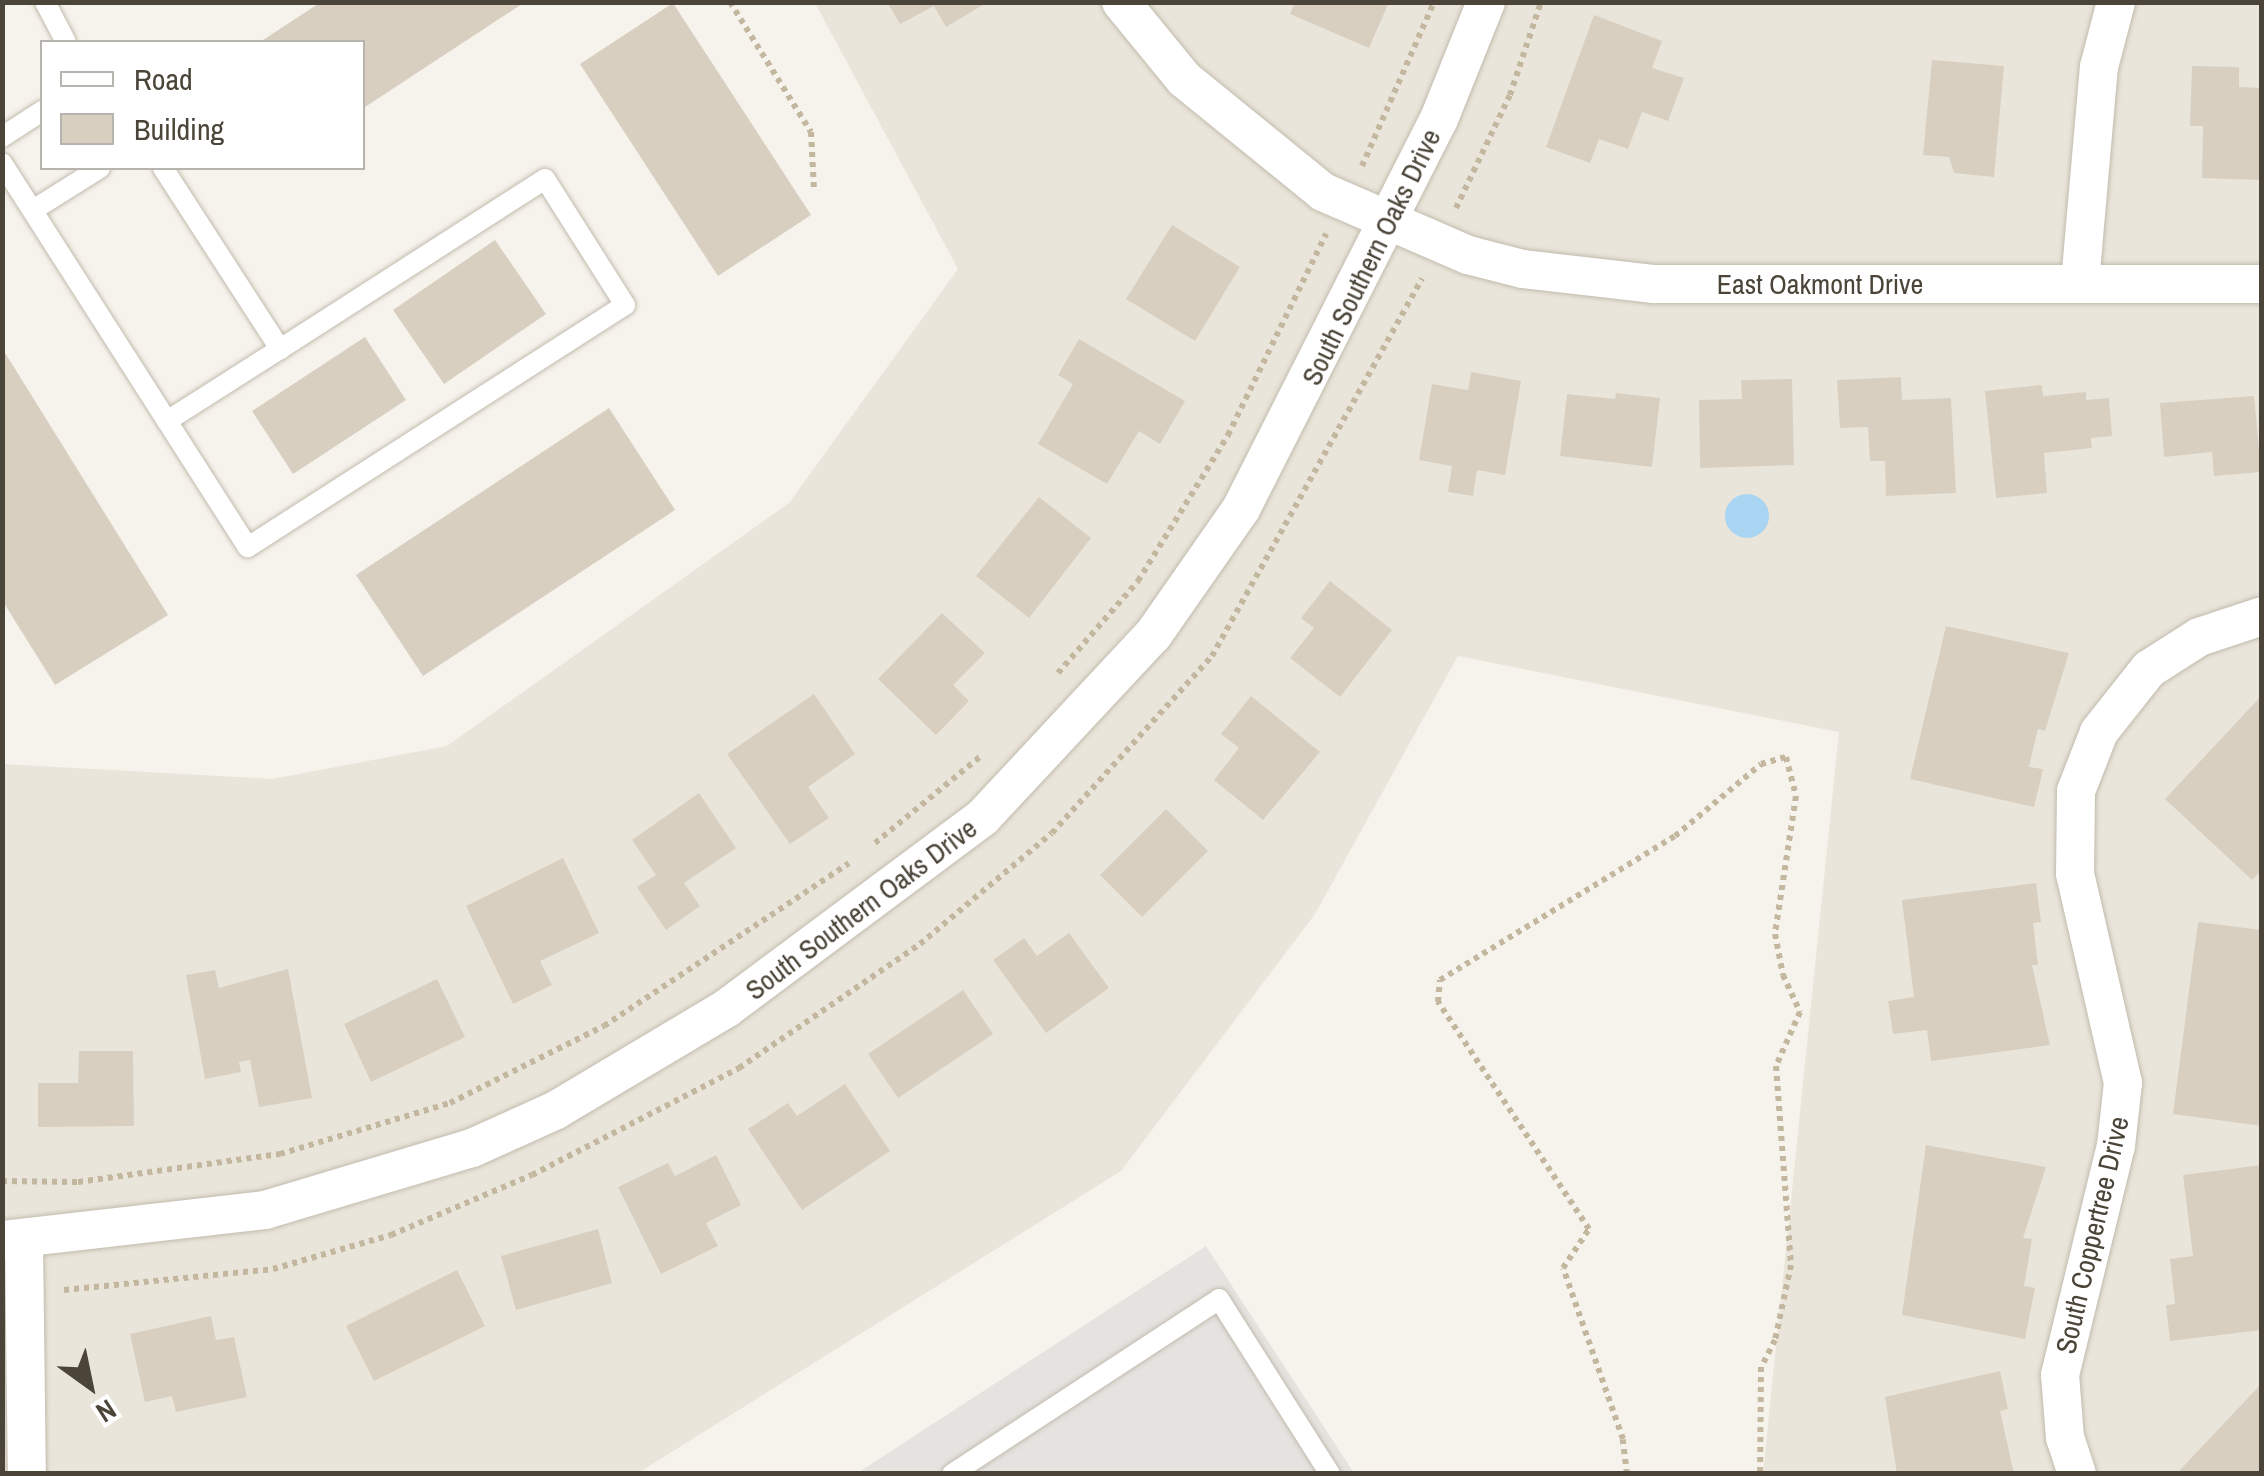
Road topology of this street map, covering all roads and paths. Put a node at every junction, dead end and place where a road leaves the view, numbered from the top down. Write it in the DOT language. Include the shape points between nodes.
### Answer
graph roads {
  1 [pos="44,2"];
  2 [pos="730,2"];
  3 [pos="1122,2"];
  4 [pos="1434,2"];
  5 [pos="1486,2"];
  6 [pos="1541,2"];
  7 [pos="2116,2"];
  8 [pos="65,40"];
  9 [pos="40,112"];
  10 [pos="2,137"];
  11 [pos="2,163"];
  12 [pos="97,170"];
  13 [pos="164,170"];
  14 [pos="814,190"];
  15 [pos="1343,201"];
  16 [pos="33,210"];
  17 [pos="1387,222"];
  18 [pos="1438,244"];
  19 [pos="2080,283"];
  20 [pos="2262,284"];
  21 [pos="280,349"];
  22 [pos="168,421"];
  23 [pos="2262,616"];
  24 [pos="1049,683"];
  25 [pos="984,754"];
  26 [pos="2,1181"];
  27 [pos="13,1240"];
  28 [pos="25,1290"];
  29 [pos="27,1474"];
  30 [pos="952,1474"];
  31 [pos="1330,1474"];
  32 [pos="1627,1474"];
  33 [pos="1760,1474"];
  34 [pos="2077,1474"];
  1 -- 8 [label="lane"];
  2 -- 14 [label="path" via="811,132"];
  3 -- 15 [label="street, East Oakmont Drive" via="1222,115"];
  4 -- 15 [label="path" via="1392,108"];
  5 -- 17 [label="street, South Southern Oaks Drive"];
  6 -- 18 [label="path" via="1510,95"];
  7 -- 19 [label="street" via="2100,67"];
  9 -- 10 [label="lane"];
  11 -- 16 [label="lane"];
  12 -- 16 [label="lane"];
  13 -- 21 [label="lane"];
  15 -- 17 [label="street, East Oakmont Drive"];
  15 -- 24 [label="path" via="1228,436 1138,581"];
  16 -- 22 [label="lane"];
  17 -- 18 [label="street, East Oakmont Drive"];
  17 -- 27 [label="street, South Southern Oaks Drive" via="1286,428 1177,603 1074,726 984,817 900,885 634,1066 472,1148 264,1210"];
  18 -- 19 [label="street, East Oakmont Drive" via="1582,280"];
  18 -- 28 [label="path" via="1212,656 1052,833 920,944 739,1068 532,1176 390,1236 273,1268 108,1290"];
  19 -- 20 [label="street, East Oakmont Drive"];
  21 -- 22 [label="lane"];
  21 -- 22 [label="lane" via="545,180 625,305 248,547"];
  23 -- 34 [label="street, South Coppertree Drive" via="2199,637 2149,670 2099,732 2076,791 2076,874 2123,1083 2116,1146 2060,1375 2065,1438"];
  25 -- 26 [label="path" via="862,854 604,1026 450,1103 280,1154 78,1182"];
  27 -- 28 [label="street"];
  28 -- 29 [label="street"];
  30 -- 31 [label="lane" via="1219,1299"];
  32 -- 33 [label="path" via="1623,1439 1562,1268 1589,1228 1438,1002 1440,980 1675,836 1762,764 1786,757 1796,796 1775,934 1800,1012 1776,1066 1791,1265 1775,1340 1762,1366"];
}
